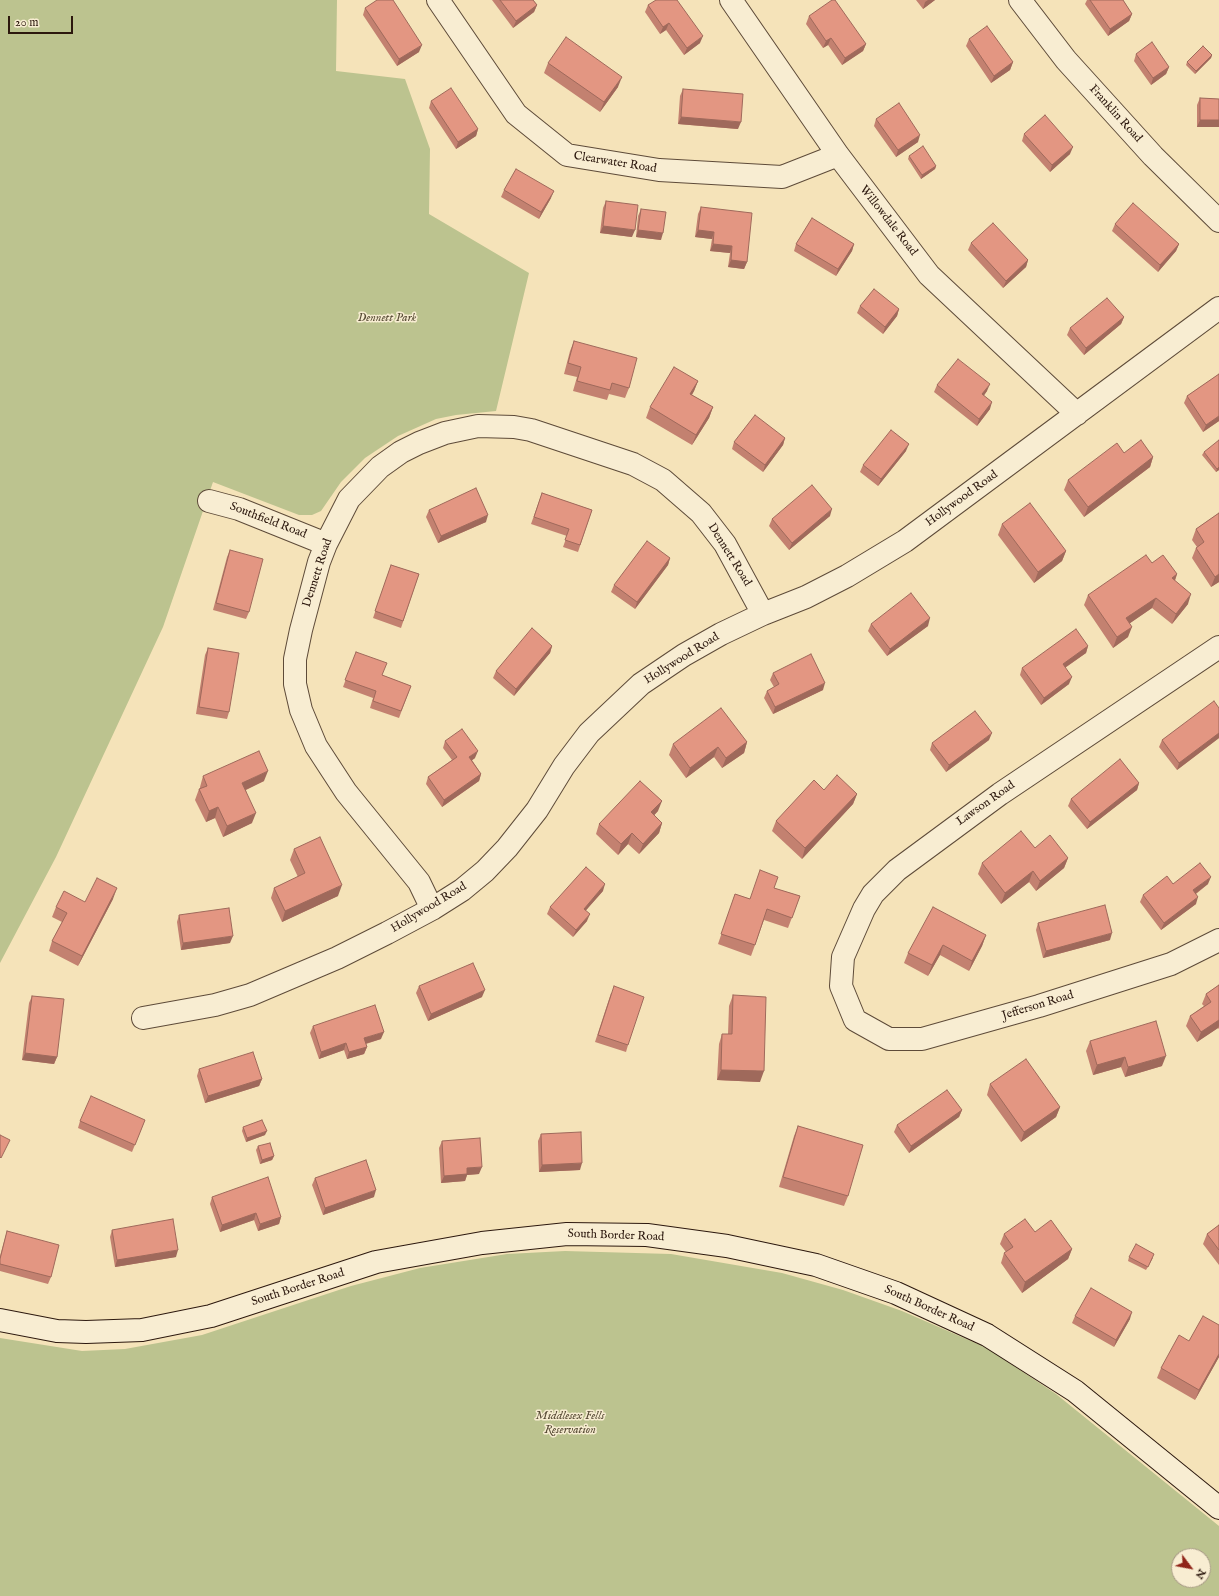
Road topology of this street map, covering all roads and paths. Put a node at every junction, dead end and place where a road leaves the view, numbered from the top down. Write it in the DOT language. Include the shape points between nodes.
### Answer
graph roads {
  1 [pos="438,0"];
  2 [pos="731,0"];
  3 [pos="1020,0"];
  4 [pos="838,155"];
  5 [pos="1219,221"];
  6 [pos="1219,308"];
  7 [pos="1077,414"];
  8 [pos="209,501"];
  9 [pos="326,544"];
  10 [pos="764,614"];
  11 [pos="1219,647"];
  12 [pos="432,909"];
  13 [pos="1219,940"];
  14 [pos="143,1018"];
  15 [pos="855,1020"];
  16 [pos="0,1320"];
  17 [pos="1218,1505"];
  1 -- 4 [label="street, Clearwater Road" via="516,114 567,155 659,170 782,177"];
  2 -- 4 [label="street, Willowdale Road"];
  3 -- 5 [label="street, Franklin Road" via="1066,60 1153,156"];
  4 -- 7 [label="street, Willowdale Road" via="929,274"];
  6 -- 7 [label="street, Hollywood Road"];
  7 -- 10 [label="street, Hollywood Road" via="963,499 876,559 806,596"];
  8 -- 9 [label="street, Southfield Road" via="239,509"];
  9 -- 10 [label="street, Dennett Road" via="349,499 375,471 401,452 432,438 462,429 478,426 514,427 545,434 633,464 673,488 692,504 718,533"];
  9 -- 12 [label="street, Dennett Road" via="306,611 295,660 301,710 310,733 330,769 350,798 419,882"];
  10 -- 12 [label="street, Hollywood Road" via="684,655 646,680 604,718 576,749 536,810 507,848 473,880"];
  11 -- 15 [label="street, Lawson Road" via="1000,794 920,852 873,894 843,957 841,986"];
  12 -- 14 [label="street, Hollywood Road" via="337,958 250,996"];
  13 -- 15 [label="street, Jefferson Road" via="1171,964 1039,1006 922,1039 889,1039"];
  16 -- 17 [label="street, South Border Road" via="57,1331 142,1330 211,1316 376,1262 482,1243 567,1234 647,1235 727,1246 824,1267 896,1292 987,1335 1075,1391"];
}
